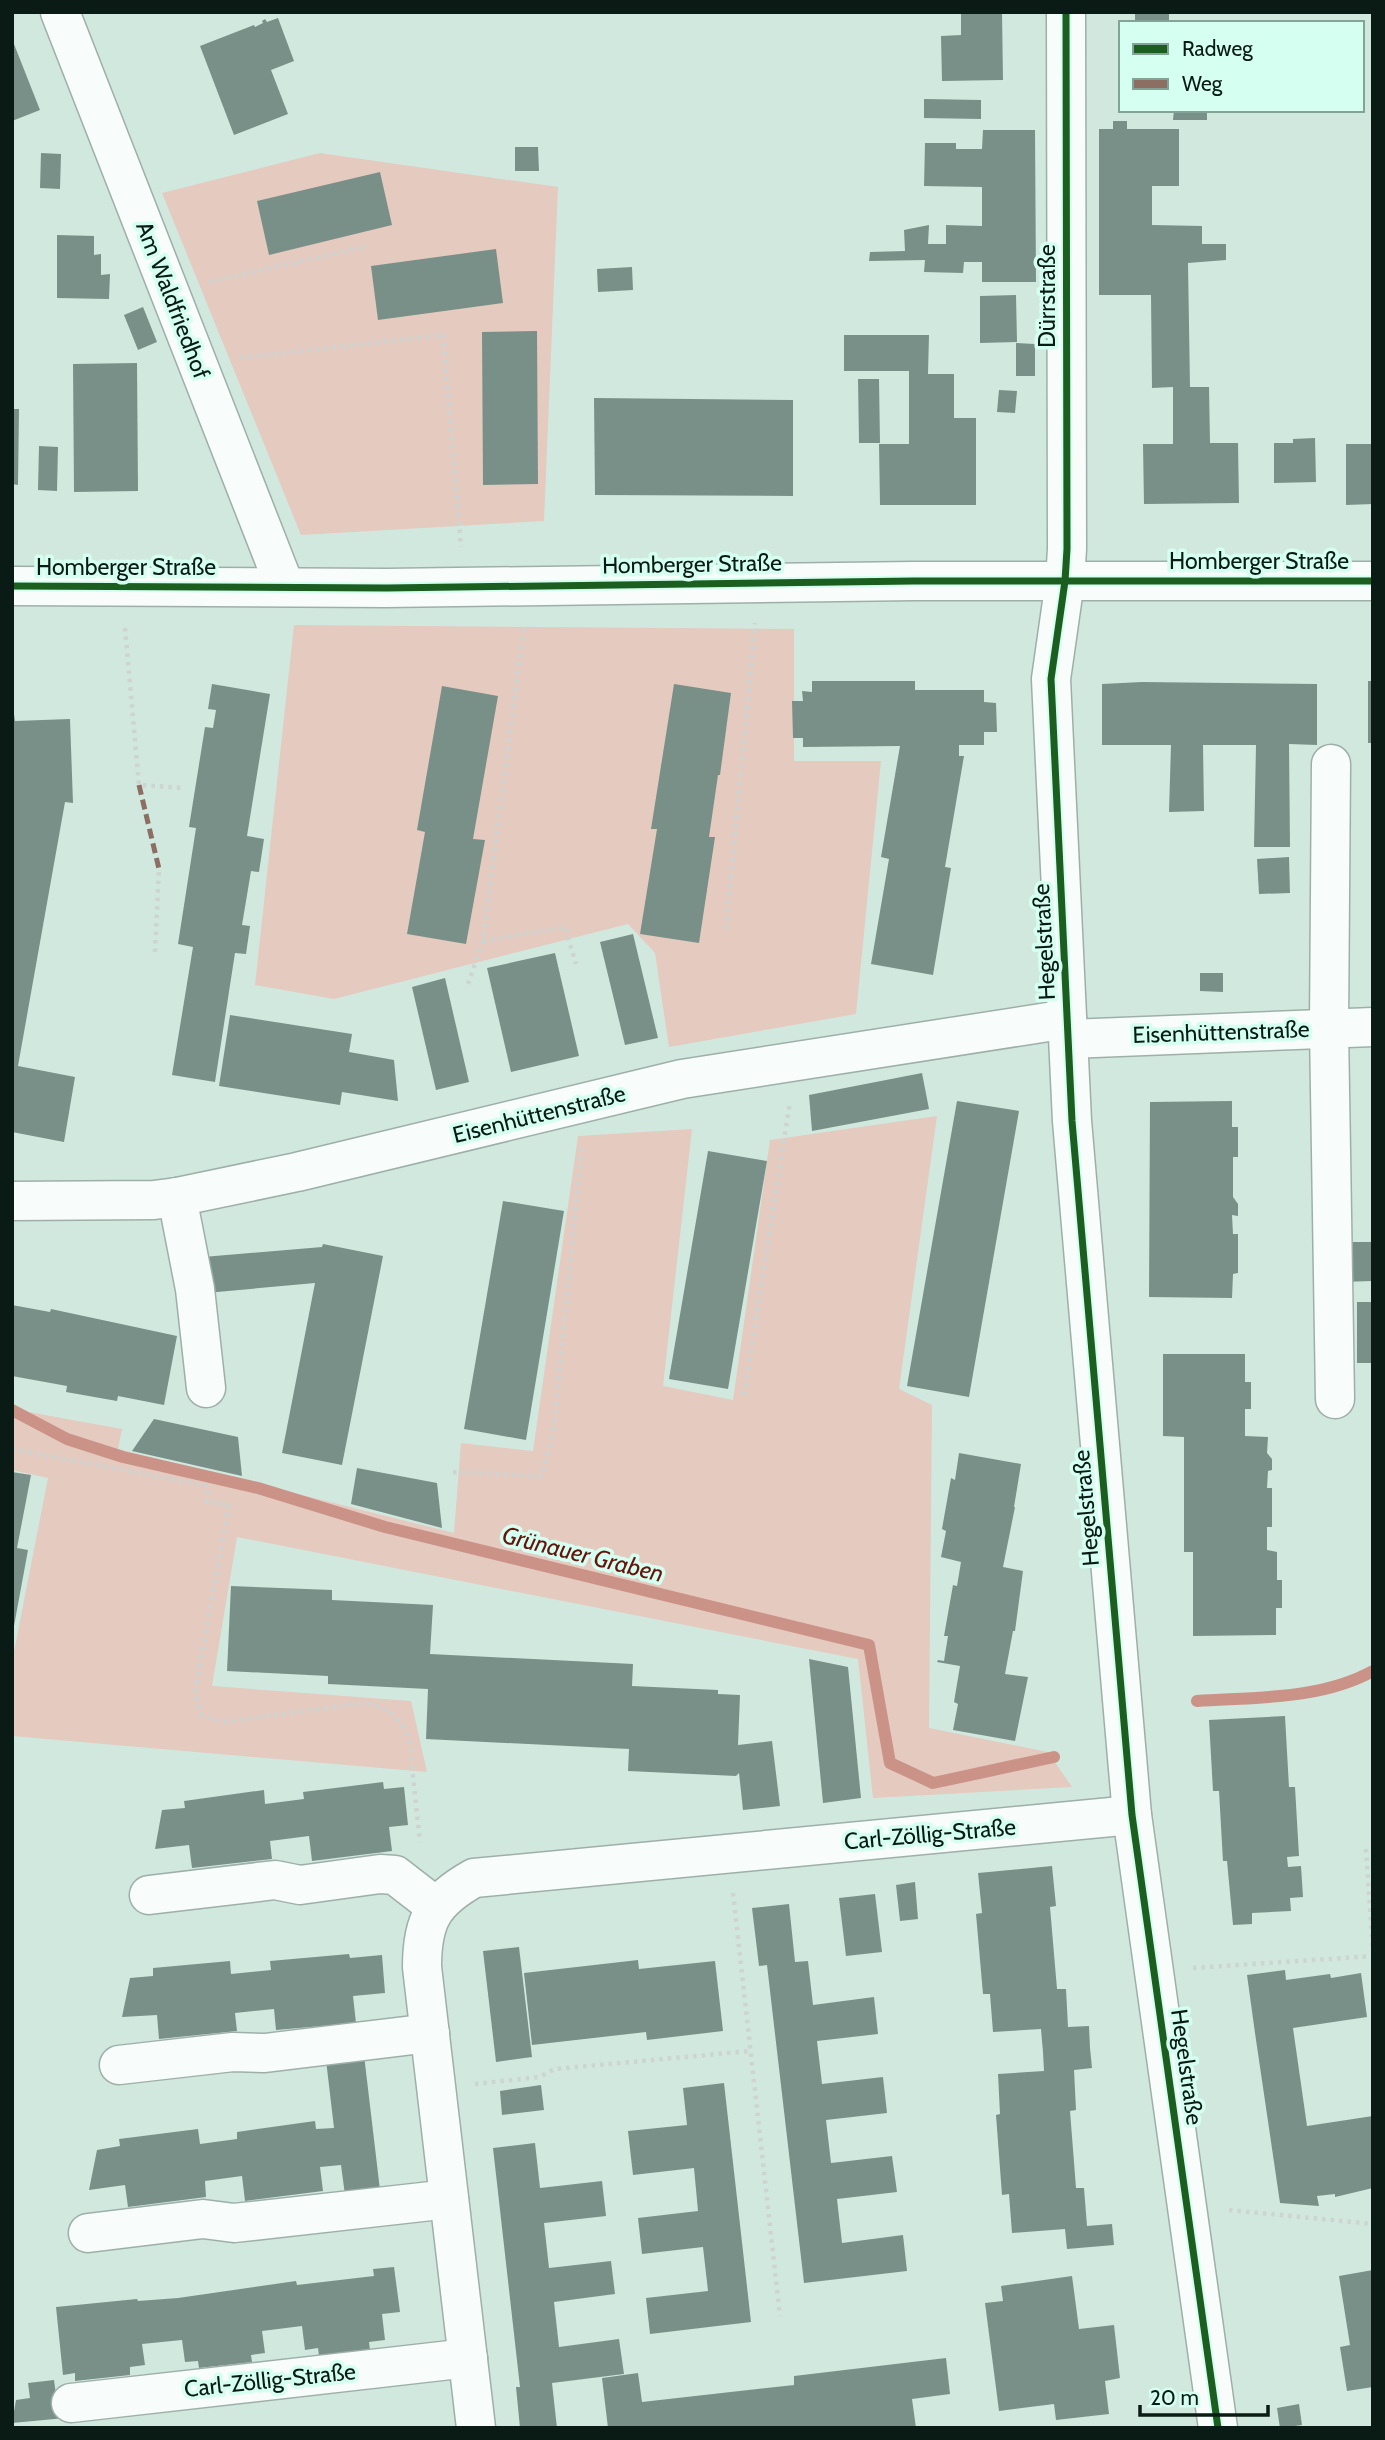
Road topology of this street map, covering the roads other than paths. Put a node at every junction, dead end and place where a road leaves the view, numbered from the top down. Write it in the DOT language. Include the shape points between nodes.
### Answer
graph roads {
  1 [pos="60,12"];
  2 [pos="1066,12"];
  3 [pos="1065,581"];
  4 [pos="1373,581"];
  5 [pos="12,586"];
  6 [pos="285,587"];
  7 [pos="1331,764"];
  8 [pos="1373,1027"];
  9 [pos="1329,1028"];
  10 [pos="1068,1029"];
  11 [pos="177,1197"];
  12 [pos="12,1201"];
  13 [pos="206,1388"];
  14 [pos="1335,1399"];
  15 [pos="1132,1815"];
  16 [pos="149,1895"];
  17 [pos="430,1902"];
  18 [pos="430,2033"];
  19 [pos="119,2066"];
  20 [pos="449,2199"];
  21 [pos="88,2233"];
  22 [pos="468,2357"];
  23 [pos="71,2403"];
  24 [pos="476,2428"];
  25 [pos="1218,2428"];
  1 -- 6 [label="street, Am Waldfriedhof"];
  2 -- 3 [label="street, Dürrstraße"];
  3 -- 4 [label="street, Homberger Straße"];
  3 -- 6 [label="street, Homberger Straße"];
  3 -- 10 [label="street, Hegelstraße" via="1051,679"];
  5 -- 6 [label="street, Homberger Straße"];
  7 -- 9 [label="street"];
  8 -- 9 [label="street, Eisenhüttenstraße"];
  9 -- 10 [label="street, Eisenhüttenstraße"];
  9 -- 14 [label="street"];
  10 -- 11 [label="street, Eisenhüttenstraße" via="681,1079"];
  10 -- 15 [label="street, Hegelstraße"];
  11 -- 12 [label="street, Eisenhüttenstraße"];
  11 -- 13 [label="street" via="195,1289"];
  15 -- 17 [label="street, Carl-Zöllig-Straße" via="474,1878"];
  15 -- 25 [label="street, Hegelstraße"];
  16 -- 17 [label="street" via="275,1881 300,1885 380,1874 395,1875"];
  17 -- 18 [label="street" via="422,1943"];
  18 -- 19 [label="street"];
  18 -- 20 [label="street"];
  20 -- 21 [label="street" via="234,2223 203,2218"];
  20 -- 22 [label="street"];
  22 -- 23 [label="street, Carl-Zöllig-Straße"];
  22 -- 24 [label="street"];
}
